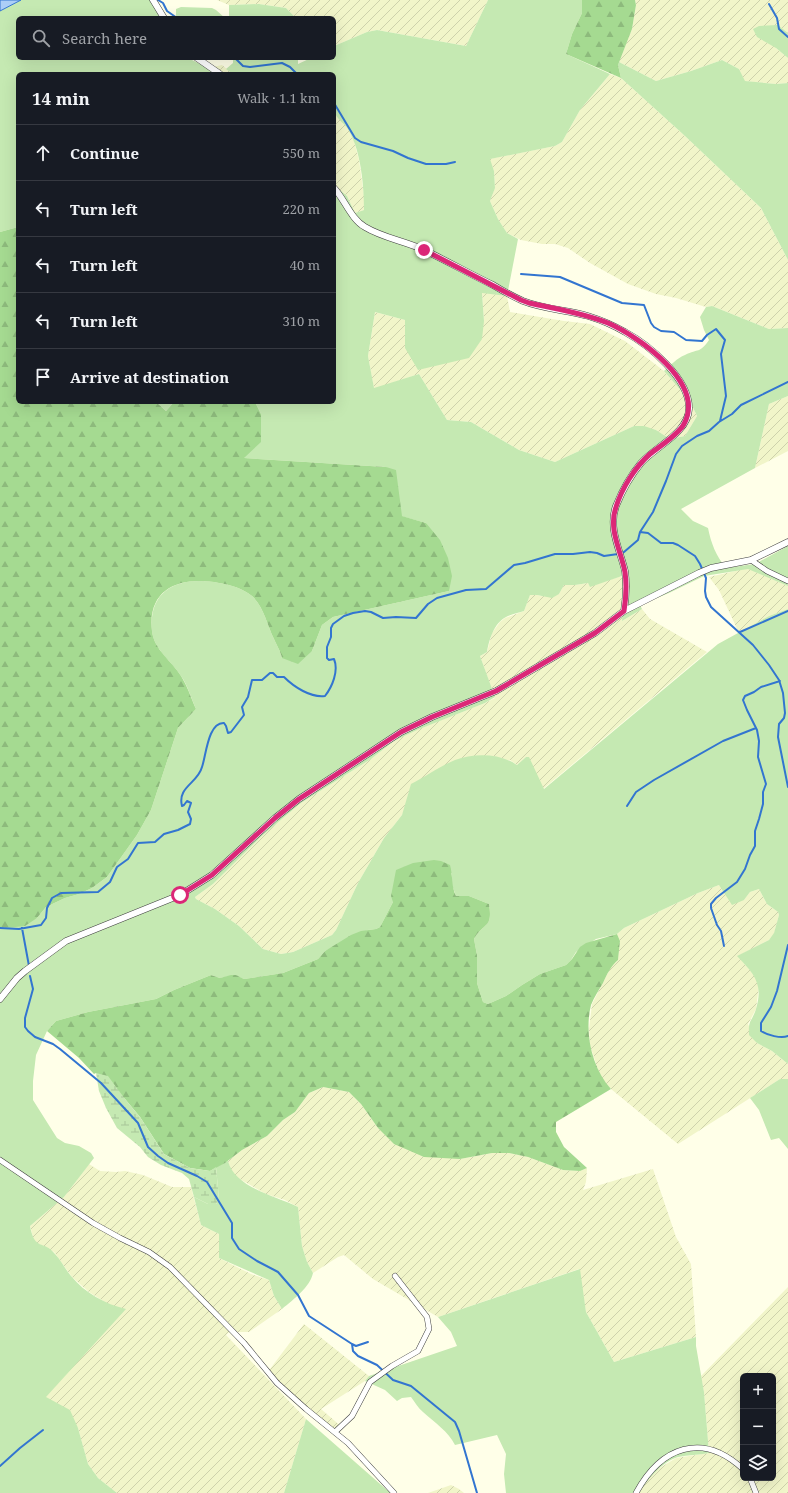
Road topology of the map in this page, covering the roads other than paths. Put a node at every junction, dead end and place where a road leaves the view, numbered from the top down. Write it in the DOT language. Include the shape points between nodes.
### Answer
graph roads {
  1 [pos="153,0"];
  2 [pos="163,16"];
  3 [pos="200,60"];
  4 [pos="217,72"];
  5 [pos="336,191"];
  6 [pos="788,542"];
  7 [pos="751,560"];
  8 [pos="788,581"];
  9 [pos="624,611"];
  10 [pos="0,999"];
  11 [pos="0,1160"];
  12 [pos="394,1276"];
  13 [pos="335,1432"];
  14 [pos="740,1467"];
  15 [pos="751,1481"];
  16 [pos="394,1493"];
  17 [pos="636,1493"];
  18 [pos="756,1493"];
  1 -- 2 [label="street"];
  3 -- 4 [label="street"];
  5 -- 9 [label="street" via="364,227 424,250 529,303 587,316 626,332 672,370 678,378 689,403 686,421 679,431 640,464 616,508 614,530 627,588"];
  6 -- 7 [label="street"];
  7 -- 8 [label="street"];
  7 -- 9 [label="street" via="698,573"];
  9 -- 10 [label="street" via="595,633 496,691 401,732 299,799 198,885 180,895 66,941 17,978"];
  11 -- 13 [label="street" via="93,1223 166,1263 226,1324 277,1383"];
  12 -- 13 [label="street" via="428,1317 428,1332 417,1353 392,1366 370,1382 352,1416"];
  13 -- 16 [label="street" via="355,1449"];
  14 -- 17 [label="street" via="714,1450 681,1450 660,1462"];
  15 -- 18 [label="street"];
}
